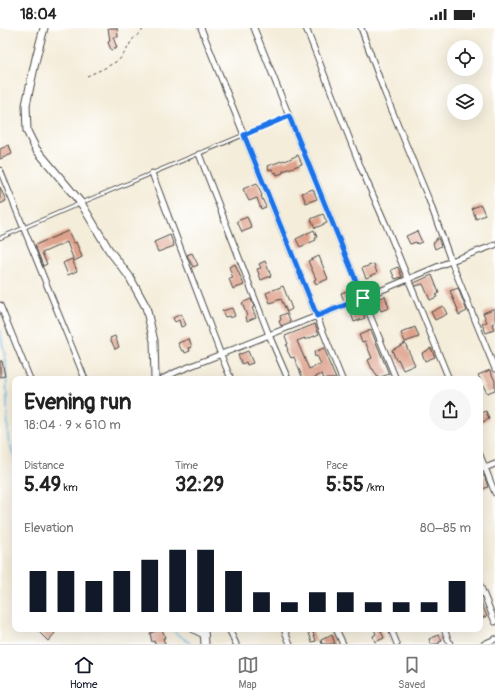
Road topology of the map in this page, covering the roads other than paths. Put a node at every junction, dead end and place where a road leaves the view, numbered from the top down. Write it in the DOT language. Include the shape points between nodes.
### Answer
graph roads {
  1 [pos="44,28"];
  2 [pos="201,28"];
  3 [pos="254,28"];
  4 [pos="306,28"];
  5 [pos="361,28"];
  6 [pos="289,116"];
  7 [pos="244,135"];
  8 [pos="199,154"];
  9 [pos="0,170"];
  10 [pos="152,173"];
  11 [pos="81,203"];
  12 [pos="24,228"];
  13 [pos="0,238"];
  14 [pos="495,245"];
  15 [pos="451,261"];
  16 [pos="408,279"];
  17 [pos="363,298"];
  18 [pos="0,305"];
  19 [pos="317,316"];
  20 [pos="269,335"];
  21 [pos="221,355"];
  22 [pos="495,369"];
  23 [pos="176,372"];
  24 [pos="29,376"];
  25 [pos="84,376"];
  26 [pos="155,376"];
  27 [pos="168,376"];
  28 [pos="178,376"];
  29 [pos="230,376"];
  30 [pos="287,376"];
  31 [pos="341,376"];
  32 [pos="395,376"];
  33 [pos="448,376"];
  34 [pos="495,464"];
  35 [pos="483,469"];
  36 [pos="483,471"];
  37 [pos="495,493"];
  38 [pos="483,592"];
  39 [pos="495,622"];
  40 [pos="230,632"];
  41 [pos="285,632"];
  42 [pos="337,632"];
  43 [pos="392,632"];
  44 [pos="445,632"];
  45 [pos="204,633"];
  46 [pos="495,640"];
  47 [pos="205,644"];
  48 [pos="236,644"];
  49 [pos="290,644"];
  50 [pos="343,644"];
  51 [pos="397,644"];
  52 [pos="450,644"];
  53 [pos="484,644"];
  1 -- 11 [label="street" via="26,105 27,131 36,149"];
  2 -- 7 [label="street"];
  3 -- 6 [label="street"];
  4 -- 16 [label="street"];
  5 -- 15 [label="street"];
  6 -- 7 [label="lane"];
  6 -- 17 [label="street"];
  7 -- 8 [label="lane"];
  7 -- 19 [label="street"];
  8 -- 10 [label="lane"];
  8 -- 20 [label="street"];
  9 -- 12 [label="street"];
  10 -- 11 [label="lane"];
  10 -- 21 [label="street"];
  11 -- 12 [label="lane"];
  11 -- 26 [label="street" via="109,250 129,276 146,307 154,341"];
  12 -- 13 [label="lane"];
  12 -- 25 [label="street"];
  14 -- 15 [label="street"];
  15 -- 16 [label="street"];
  15 -- 22 [label="street"];
  16 -- 17 [label="street"];
  16 -- 33 [label="street"];
  17 -- 19 [label="street"];
  17 -- 32 [label="street"];
  18 -- 24 [label="street"];
  19 -- 20 [label="street"];
  19 -- 31 [label="street"];
  20 -- 21 [label="street"];
  20 -- 30 [label="street"];
  21 -- 23 [label="street"];
  21 -- 29 [label="street"];
  23 -- 27 [label="street"];
  23 -- 28 [label="street"];
  34 -- 35 [label="street"];
  36 -- 37 [label="street"];
  38 -- 39 [label="street"];
  40 -- 48 [label="street"];
  41 -- 49 [label="street"];
  42 -- 50 [label="street"];
  43 -- 51 [label="street"];
  44 -- 52 [label="street"];
  45 -- 47 [label="street"];
  46 -- 53 [label="street"];
}
